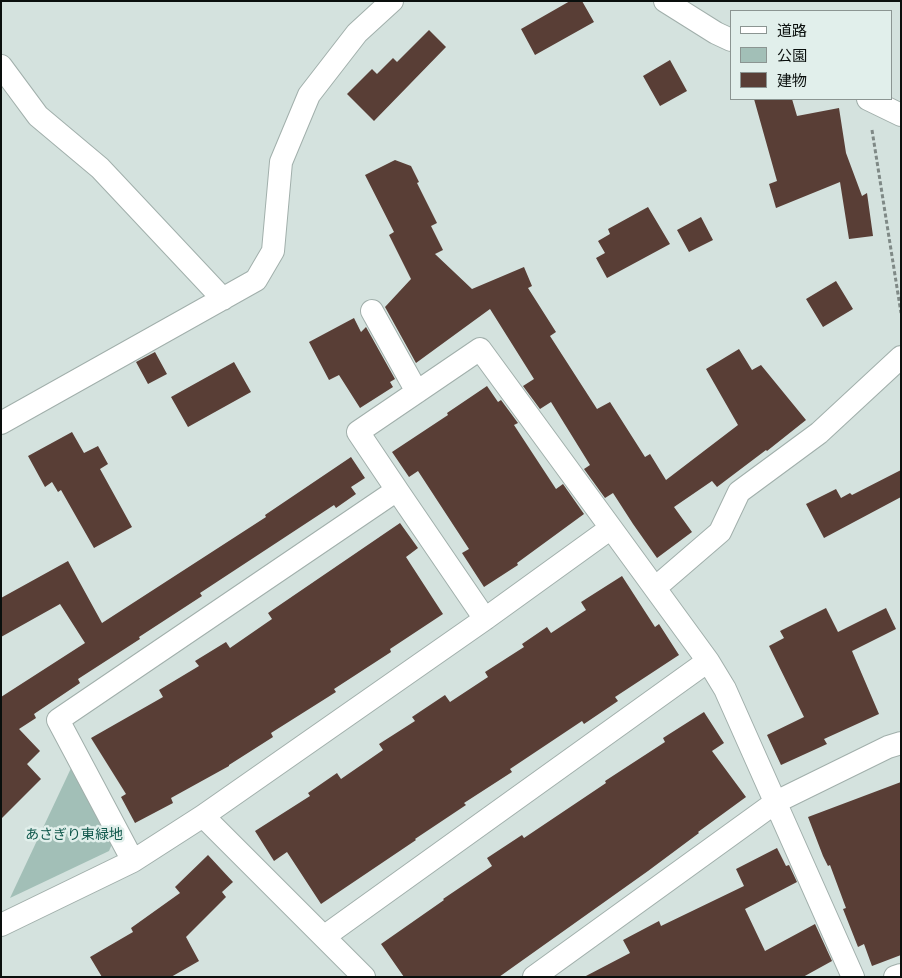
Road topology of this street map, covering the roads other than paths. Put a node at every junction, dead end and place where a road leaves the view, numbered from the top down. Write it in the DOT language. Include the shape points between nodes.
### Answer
graph roads {
  1 [pos="392,1"];
  2 [pos="665,1"];
  3 [pos="730,40"];
  4 [pos="1,66"];
  5 [pos="870,100"];
  6 [pos="901,115"];
  7 [pos="223,299"];
  8 [pos="372,311"];
  9 [pos="901,357"];
  10 [pos="417,392"];
  11 [pos="1,423"];
  12 [pos="397,490"];
  13 [pos="611,528"];
  14 [pos="655,588"];
  15 [pos="485,619"];
  16 [pos="708,661"];
  17 [pos="901,743"];
  18 [pos="776,802"];
  19 [pos="204,816"];
  20 [pos="133,861"];
  21 [pos="1,925"];
  22 [pos="325,936"];
  23 [pos="901,975"];
  24 [pos="364,977"];
  25 [pos="534,977"];
  26 [pos="853,977"];
  27 [pos="895,977"];
  1 -- 7 [label="street" via="357,33 309,95 281,162 273,251 256,280"];
  2 -- 3 [label="street"];
  4 -- 7 [label="street" via="38,116 100,168"];
  5 -- 6 [label="street"];
  7 -- 11 [label="street"];
  8 -- 10 [label="street"];
  9 -- 14 [label="street" via="818,433 738,492 720,532"];
  10 -- 12 [label="street" via="358,432"];
  10 -- 13 [label="street" via="480,349"];
  12 -- 15 [label="street"];
  12 -- 20 [label="street" via="58,720"];
  13 -- 14 [label="street"];
  13 -- 15 [label="street"];
  14 -- 16 [label="street"];
  15 -- 19 [label="street"];
  16 -- 18 [label="street" via="725,689"];
  16 -- 22 [label="street"];
  17 -- 18 [label="street"];
  18 -- 25 [label="street"];
  18 -- 26 [label="street"];
  19 -- 20 [label="street"];
  19 -- 22 [label="street"];
  20 -- 21 [label="street"];
  22 -- 24 [label="street"];
  23 -- 27 [label="street"];
}
